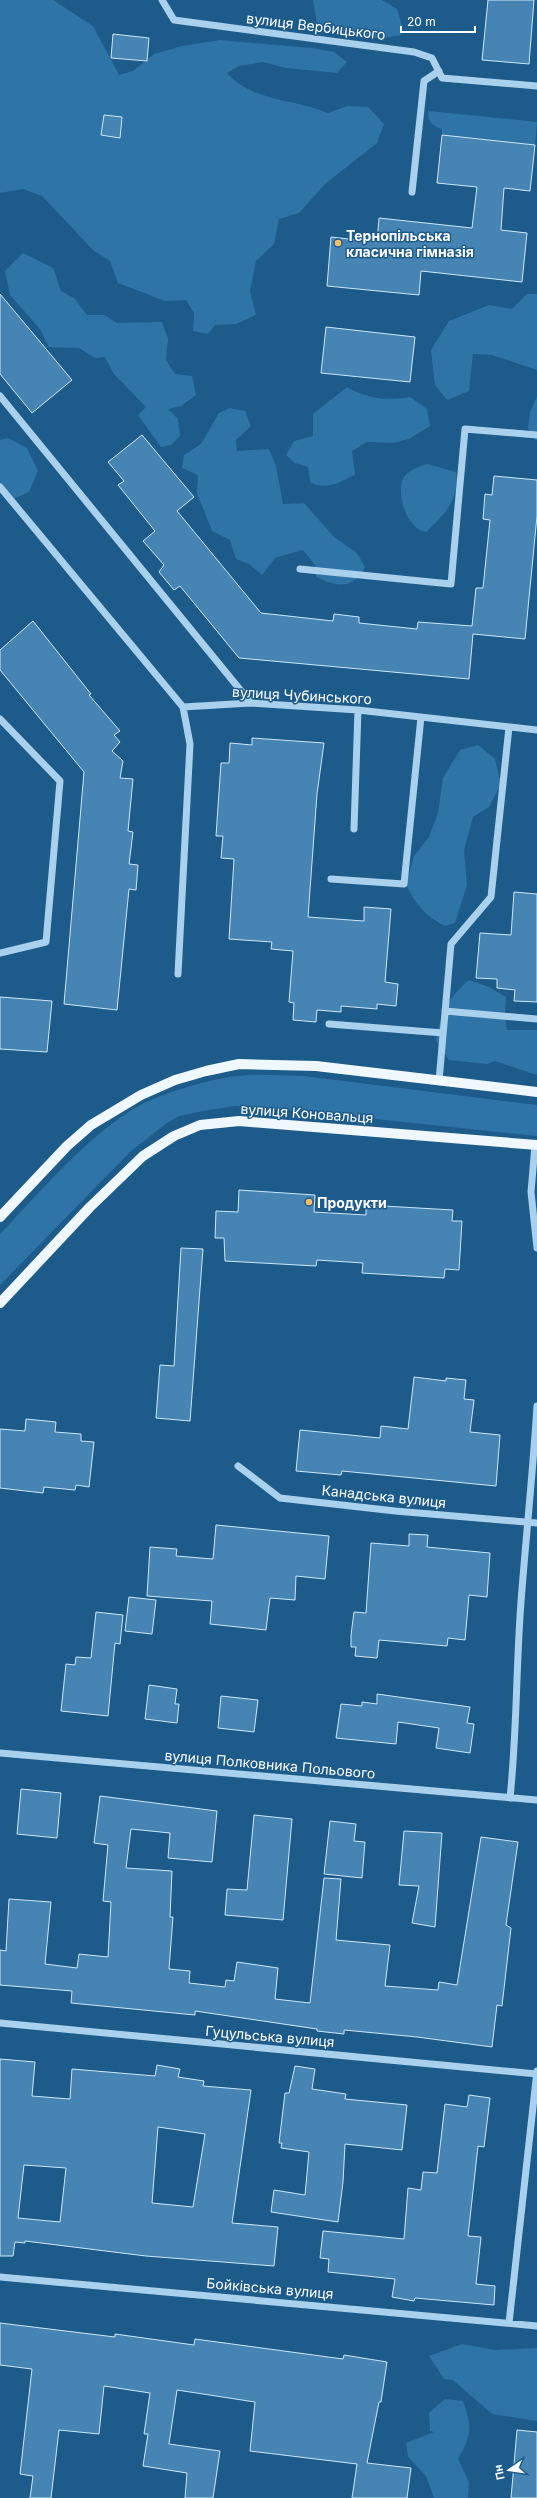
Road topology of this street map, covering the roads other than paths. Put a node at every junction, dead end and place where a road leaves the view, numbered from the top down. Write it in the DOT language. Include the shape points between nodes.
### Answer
graph roads {
  1 [pos="162,0"];
  2 [pos="439,71"];
  3 [pos="537,86"];
  4 [pos="412,192"];
  5 [pos="0,396"];
  6 [pos="537,435"];
  7 [pos="0,487"];
  8 [pos="300,569"];
  9 [pos="251,703"];
  10 [pos="183,707"];
  11 [pos="358,710"];
  12 [pos="422,717"];
  13 [pos="0,719"];
  14 [pos="509,727"];
  15 [pos="537,730"];
  16 [pos="354,829"];
  17 [pos="331,878"];
  18 [pos="0,953"];
  19 [pos="178,974"];
  20 [pos="445,1011"];
  21 [pos="537,1019"];
  22 [pos="329,1024"];
  23 [pos="443,1033"];
  24 [pos="438,1081"];
  25 [pos="537,1092"];
  26 [pos="536,1145"];
  27 [pos="0,1217"];
  28 [pos="537,1248"];
  29 [pos="0,1303"];
  30 [pos="537,1406"];
  31 [pos="238,1466"];
  32 [pos="529,1522"];
  33 [pos="537,1523"];
  34 [pos="0,1753"];
  35 [pos="510,1798"];
  36 [pos="537,1800"];
  37 [pos="0,2023"];
  38 [pos="537,2071"];
  39 [pos="537,2074"];
  40 [pos="0,2277"];
  41 [pos="509,2324"];
  42 [pos="537,2326"];
  1 -- 2 [label="street, вулиця Вербицького" via="174,20 414,52 432,58"];
  2 -- 3 [label="street, вулиця Вербицького" via="442,78"];
  2 -- 4 [label="street" via="424,80"];
  5 -- 9 [label="street"];
  6 -- 8 [label="street" via="465,429 451,584"];
  7 -- 10 [label="street"];
  9 -- 10 [label="street, вулиця Чубинського"];
  9 -- 11 [label="street, вулиця Чубинського"];
  10 -- 19 [label="street" via="190,744"];
  11 -- 12 [label="street, вулиця Чубинського"];
  11 -- 16 [label="street"];
  12 -- 14 [label="street, вулиця Чубинського"];
  12 -- 17 [label="street" via="404,884"];
  13 -- 18 [label="street" via="60,781 46,942"];
  14 -- 15 [label="street, вулиця Чубинського"];
  14 -- 20 [label="street" via="491,897 451,944"];
  20 -- 21 [label="street"];
  20 -- 23 [label="street"];
  22 -- 23 [label="street"];
  23 -- 24 [label="street"];
  24 -- 25 [label="main road"];
  24 -- 27 [label="main road" via="316,1066 239,1064 175,1080 141,1094 91,1125"];
  26 -- 28 [label="street" via="531,1192"];
  26 -- 29 [label="main road, вулиця Коновальця" via="238,1120 200,1125 174,1136 143,1156 90,1207"];
  30 -- 32 [label="street"];
  31 -- 32 [label="street, Канадська вулиця" via="280,1498 395,1512"];
  32 -- 33 [label="street, Канадська вулиця"];
  32 -- 35 [label="street" via="521,1602 516,1744"];
  34 -- 35 [label="street, вулиця Полковника Польового"];
  35 -- 36 [label="street, вулиця Полковника Польового"];
  37 -- 39 [label="street, Гуцульська вулиця"];
  38 -- 39 [label="street"];
  39 -- 41 [label="street"];
  40 -- 41 [label="street, Бойківська вулиця"];
  41 -- 42 [label="street, Бойківська вулиця"];
}
